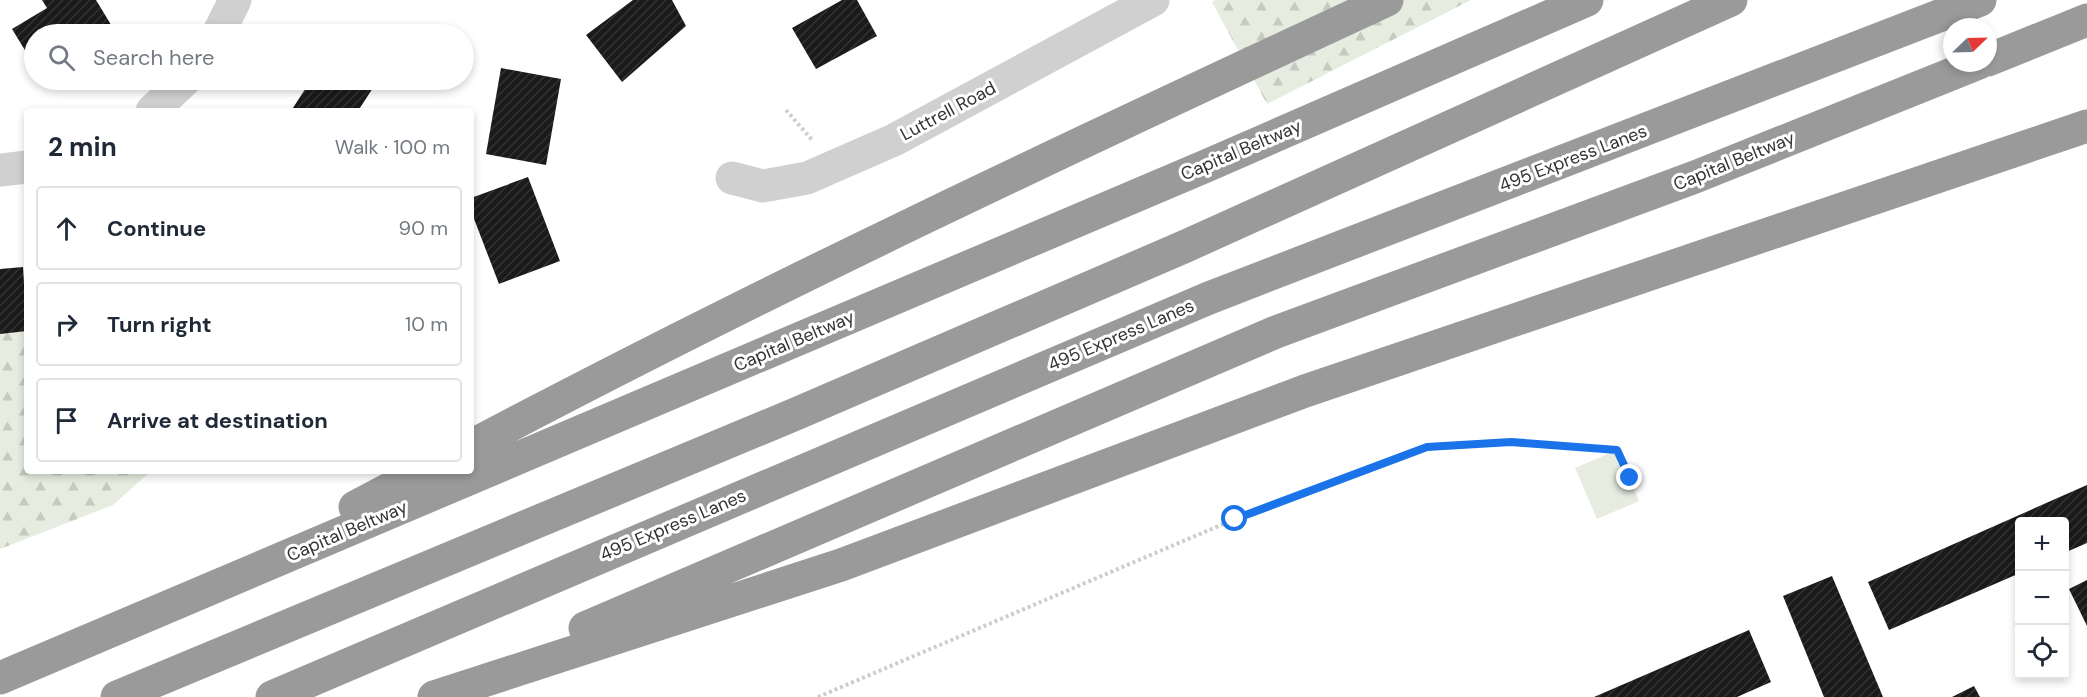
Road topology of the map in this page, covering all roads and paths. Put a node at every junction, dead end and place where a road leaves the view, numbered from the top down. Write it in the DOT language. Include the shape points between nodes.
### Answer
graph roads {
  1 [pos="235,0"];
  2 [pos="1153,0"];
  3 [pos="1387,0"];
  4 [pos="1587,0"];
  5 [pos="1731,0"];
  6 [pos="1980,0"];
  7 [pos="2087,20"];
  8 [pos="223,24"];
  9 [pos="1997,56"];
  10 [pos="1957,72"];
  11 [pos="174,90"];
  12 [pos="155,108"];
  13 [pos="786,110"];
  14 [pos="2087,126"];
  15 [pos="24,166"];
  16 [pos="835,166"];
  17 [pos="0,170"];
  18 [pos="732,178"];
  19 [pos="474,444"];
  20 [pos="417,474"];
  21 [pos="1630,478"];
  22 [pos="148,616"];
  23 [pos="0,678"];
  24 [pos="117,697"];
  25 [pos="272,697"];
  26 [pos="424,697"];
  27 [pos="434,697"];
  28 [pos="818,697"];
  1 -- 8 [label="street"];
  2 -- 16 [label="street, Luttrell Road" via="894,140"];
  3 -- 19 [label="highway" via="1032,166 572,392"];
  4 -- 22 [label="highway, Capital Beltway"];
  5 -- 24 [label="highway" via="1186,246 787,418"];
  6 -- 25 [label="highway, 495 Express Lanes" via="1209,298"];
  7 -- 9 [label="highway"];
  10 -- 26 [label="highway, Capital Beltway" via="1695,177 1276,332"];
  11 -- 12 [label="street"];
  13 -- 16 [label="path"];
  14 -- 27 [label="highway" via="1305,391 841,565"];
  15 -- 17 [label="street"];
  16 -- 18 [label="street, Luttrell Road" via="807,178 763,186"];
  20 -- 22 [label="highway"];
  21 -- 28 [label="path" via="1617,450 1511,442 1427,447 1235,519"];
  22 -- 23 [label="highway, Capital Beltway"];
}
